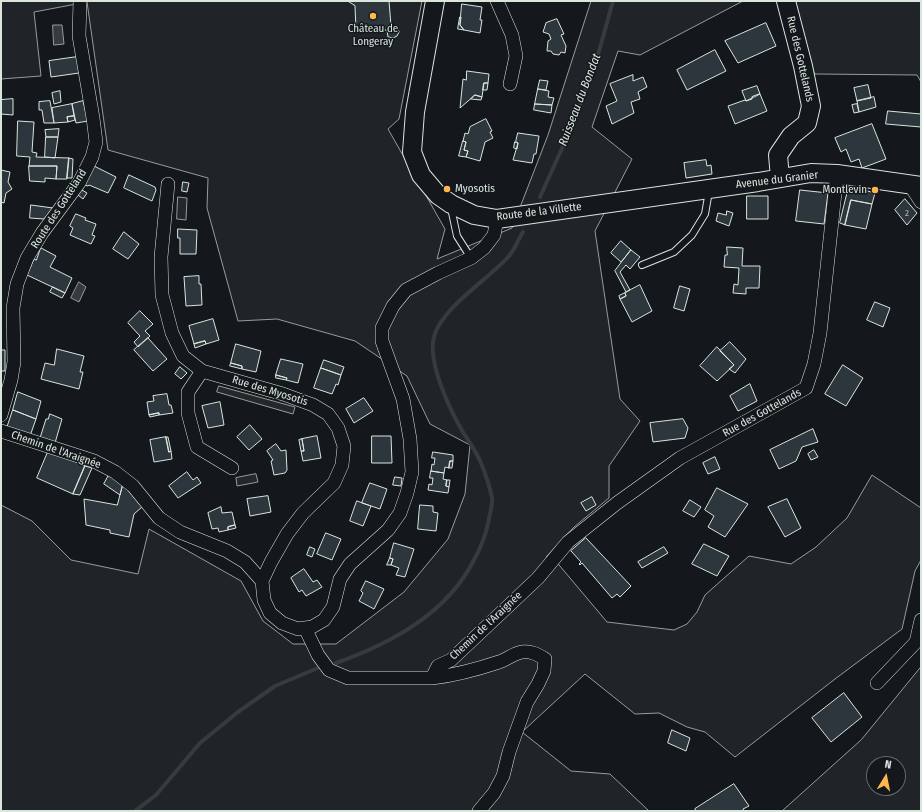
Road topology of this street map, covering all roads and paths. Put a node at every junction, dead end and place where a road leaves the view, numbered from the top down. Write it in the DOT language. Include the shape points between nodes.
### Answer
graph roads {
  1 [pos="80,1"];
  2 [pos="435,1"];
  3 [pos="497,1"];
  4 [pos="786,1"];
  5 [pos="510,84"];
  6 [pos="837,174"];
  7 [pos="780,178"];
  8 [pos="168,184"];
  9 [pos="915,186"];
  10 [pos="710,189"];
  11 [pos="657,196"];
  12 [pos="921,202"];
  13 [pos="451,204"];
  14 [pos="497,218"];
  15 [pos="471,258"];
  16 [pos="642,265"];
  17 [pos="202,371"];
  18 [pos="1,415"];
  19 [pos="1,431"];
  20 [pos="232,468"];
  21 [pos="617,503"];
  22 [pos="262,581"];
  23 [pos="921,620"];
  24 [pos="305,628"];
  25 [pos="432,678"];
  26 [pos="877,683"];
  27 [pos="479,811"];
  1 -- 18 [label="street, Route des Gotteland" via="80,36 96,142 92,157 79,183 42,233 27,258 17,284 13,308 14,362"];
  2 -- 13 [label="main road, Route de la Villette" via="415,112 412,152 420,175 438,195"];
  3 -- 5 [label="street" via="512,35 516,56"];
  4 -- 7 [label="main road, Rue des Gottelands" via="811,106 807,123 791,136 778,155"];
  6 -- 7 [label="main road, Avenue du Granier" via="811,173"];
  6 -- 9 [label="main road, Avenue du Granier"];
  6 -- 21 [label="street, Rue des Gottelands" via="820,332 806,388 680,458"];
  7 -- 10 [label="main road, Avenue du Granier"];
  8 -- 17 [label="street, Rue des Myosotis" via="161,257 162,295 172,334 183,356"];
  9 -- 12 [label="street"];
  10 -- 11 [label="main road, Avenue du Granier"];
  10 -- 16 [label="lane" via="705,214 692,235 674,252"];
  11 -- 14 [label="main road, Route de la Villette"];
  13 -- 14 [label="main road, Route de la Villette" via="474,215"];
  13 -- 15 [label="lane" via="457,236"];
  14 -- 15 [label="street" via="494,235 484,248"];
  15 -- 24 [label="street" via="406,290 392,306 382,328 382,341 403,399 410,439 412,472 407,493 400,513 388,530 350,564 340,579 333,607 324,620"];
  17 -- 20 [label="street" via="188,392 188,412 197,447"];
  17 -- 22 [label="street, Rue des Myosotis" via="313,405 328,414 338,428 344,446 342,465 334,483 303,513 287,534"];
  19 -- 22 [label="street, Chemin de l'Araignée" via="94,461 110,470 133,486 159,518 180,532 226,551 245,562"];
  21 -- 25 [label="street, Chemin de l'Araignée" via="568,542 538,578 451,660 438,666"];
  22 -- 24 [label="street" via="264,600 270,612 282,623 298,629"];
  23 -- 26 [label="street" via="916,642"];
  24 -- 25 [label="street" via="318,655 329,670 342,676"];
  25 -- 27 [label="street" via="470,672 503,661 519,652 537,654 544,659 544,671 527,702 503,776 494,793"];
}
